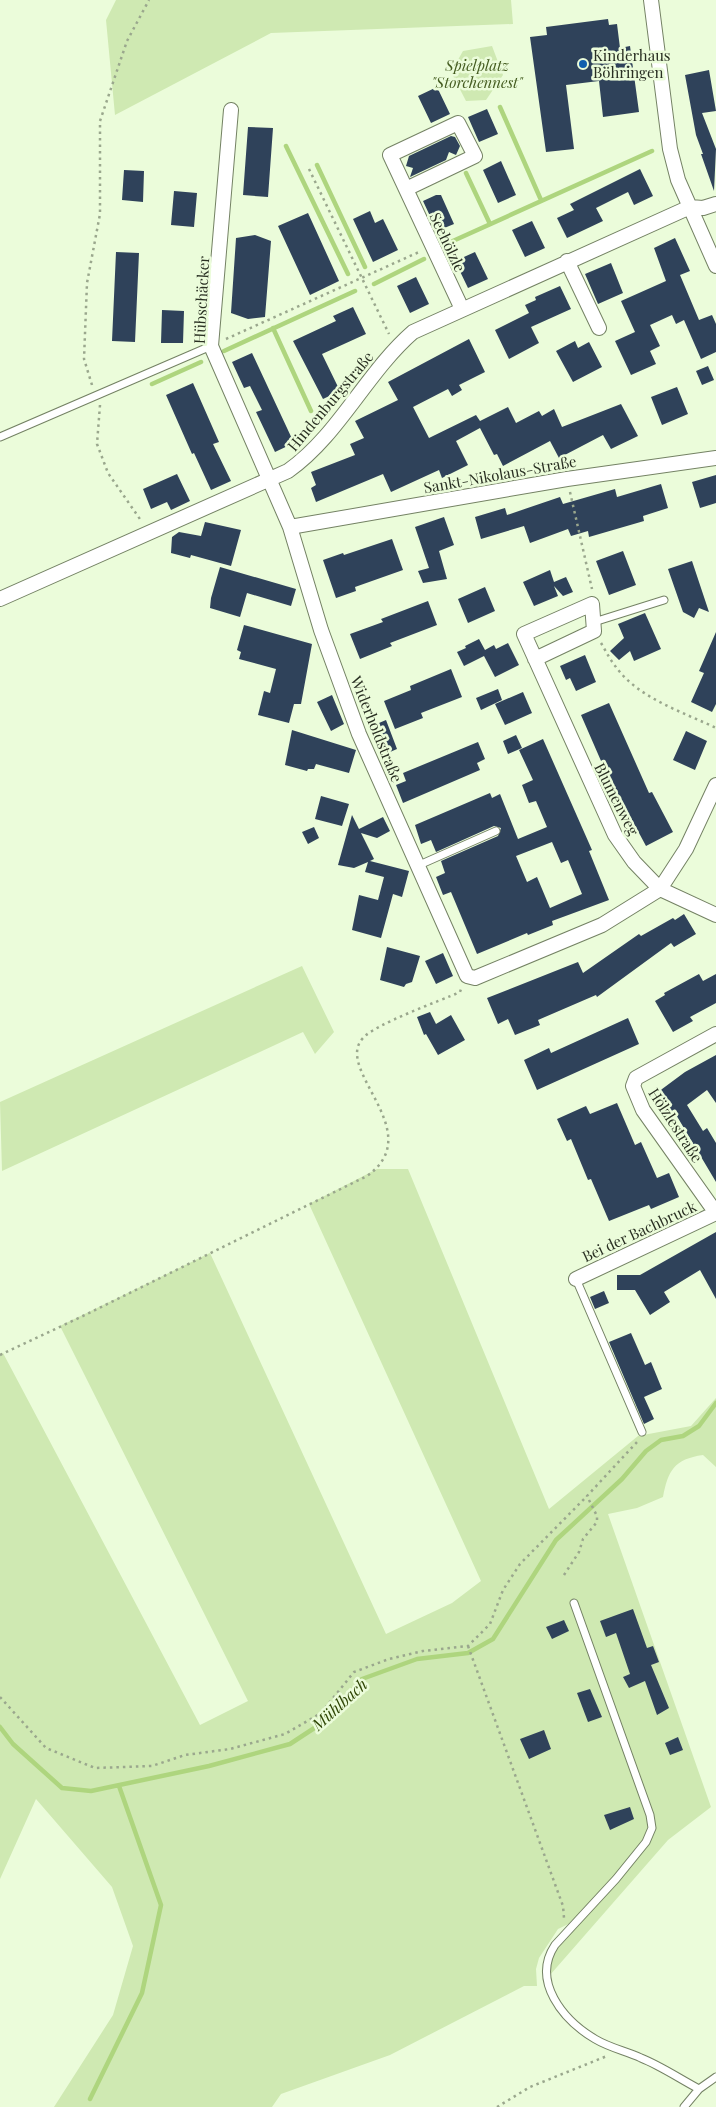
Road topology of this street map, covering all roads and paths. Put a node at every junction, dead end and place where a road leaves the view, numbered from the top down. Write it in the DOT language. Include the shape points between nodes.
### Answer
graph roads {
  1 [pos="149,0"];
  2 [pos="651,0"];
  3 [pos="231,110"];
  4 [pos="309,169"];
  5 [pos="406,189"];
  6 [pos="716,204"];
  7 [pos="690,207"];
  8 [pos="432,246"];
  9 [pos="567,261"];
  10 [pos="716,266"];
  11 [pos="361,278"];
  12 [pos="462,309"];
  13 [pos="599,328"];
  14 [pos="211,346"];
  15 [pos="396,347"];
  16 [pos="99,394"];
  17 [pos="0,437"];
  18 [pos="716,458"];
  19 [pos="567,478"];
  20 [pos="271,480"];
  21 [pos="290,527"];
  22 [pos="150,533"];
  23 [pos="0,599"];
  24 [pos="664,600"];
  25 [pos="592,604"];
  26 [pos="594,627"];
  27 [pos="535,659"];
  28 [pos="716,728"];
  29 [pos="716,785"];
  30 [pos="496,831"];
  31 [pos="417,866"];
  32 [pos="660,889"];
  33 [pos="716,915"];
  34 [pos="471,977"];
  35 [pos="716,1034"];
  36 [pos="716,1213"];
  37 [pos="576,1279"];
  38 [pos="0,1354"];
  39 [pos="642,1432"];
  40 [pos="587,1496"];
  41 [pos="564,1575"];
  42 [pos="574,1603"];
  43 [pos="468,1646"];
  44 [pos="0,1696"];
  45 [pos="565,1934"];
  46 [pos="619,2051"];
  47 [pos="716,2077"];
  48 [pos="699,2089"];
  49 [pos="497,2107"];
  50 [pos="684,2107"];
  1 -- 16 [label="path" via="127,41 100,121 100,214 87,283 84,359 94,390"];
  2 -- 7 [label="street" via="670,149 678,180"];
  3 -- 14 [label="street, Hübschäcker"];
  4 -- 11 [label="path"];
  5 -- 5 [label="street, Seehölzle" via="390,155 458,123 474,156"];
  5 -- 8 [label="street, Seehölzle"];
  6 -- 7 [label="street, Hindenburgstraße" via="704,208"];
  7 -- 9 [label="street, Hindenburgstraße"];
  7 -- 10 [label="street"];
  8 -- 11 [label="path"];
  8 -- 12 [label="street, Seehölzle"];
  9 -- 12 [label="street, Hindenburgstraße"];
  9 -- 13 [label="street"];
  11 -- 14 [label="path"];
  11 -- 15 [label="path"];
  12 -- 15 [label="street, Hindenburgstraße" via="413,332"];
  14 -- 16 [label="lane"];
  14 -- 20 [label="street, Hübschäcker"];
  15 -- 20 [label="street, Hindenburgstraße" via="312,452"];
  16 -- 17 [label="lane"];
  16 -- 22 [label="path" via="97,444 108,473"];
  18 -- 19 [label="street, Sankt-Nikolaus-Straße"];
  19 -- 21 [label="street, Sankt-Nikolaus-Straße"];
  19 -- 25 [label="path" via="595,601"];
  20 -- 21 [label="street, Widerholdstraße"];
  20 -- 22 [label="street, Hindenburgstraße"];
  21 -- 31 [label="street, Widerholdstraße" via="321,630 356,725"];
  22 -- 23 [label="street, Hindenburgstraße"];
  24 -- 26 [label="lane"];
  25 -- 26 [label="street"];
  25 -- 27 [label="street, Blumenweg" via="524,634"];
  26 -- 27 [label="street"];
  26 -- 28 [label="path" via="616,668 637,688"];
  27 -- 32 [label="street, Blumenweg" via="614,835"];
  29 -- 32 [label="street" via="686,849"];
  30 -- 31 [label="lane"];
  31 -- 34 [label="street, Widerholdstraße"];
  32 -- 33 [label="street, Blumenweg"];
  32 -- 34 [label="street" via="602,925"];
  34 -- 38 [label="path" via="460,992 376,1029 359,1044 359,1065 380,1109 388,1136 386,1154 377,1169"];
  35 -- 36 [label="street, Hölzlestraße" via="636,1078 633,1086 643,1110"];
  36 -- 37 [label="street, Bei der Bachbruck"];
  37 -- 39 [label="lane"];
  39 -- 40 [label="path" via="640,1439"];
  40 -- 41 [label="path" via="597,1522 583,1539 579,1552"];
  40 -- 43 [label="path" via="520,1564 503,1590 490,1624"];
  42 -- 45 [label="lane" via="652,1822 650,1834 639,1852"];
  43 -- 44 [label="path" via="423,1651 354,1672 321,1713 285,1734 230,1749 184,1755 152,1766 95,1768 46,1748"];
  43 -- 45 [label="path" via="563,1906"];
  45 -- 46 [label="lane" via="546,1962 546,1982 563,2010 585,2032"];
  46 -- 48 [label="lane" via="641,2058"];
  46 -- 49 [label="path" via="530,2087"];
  47 -- 48 [label="lane"];
  48 -- 50 [label="lane"];
}
